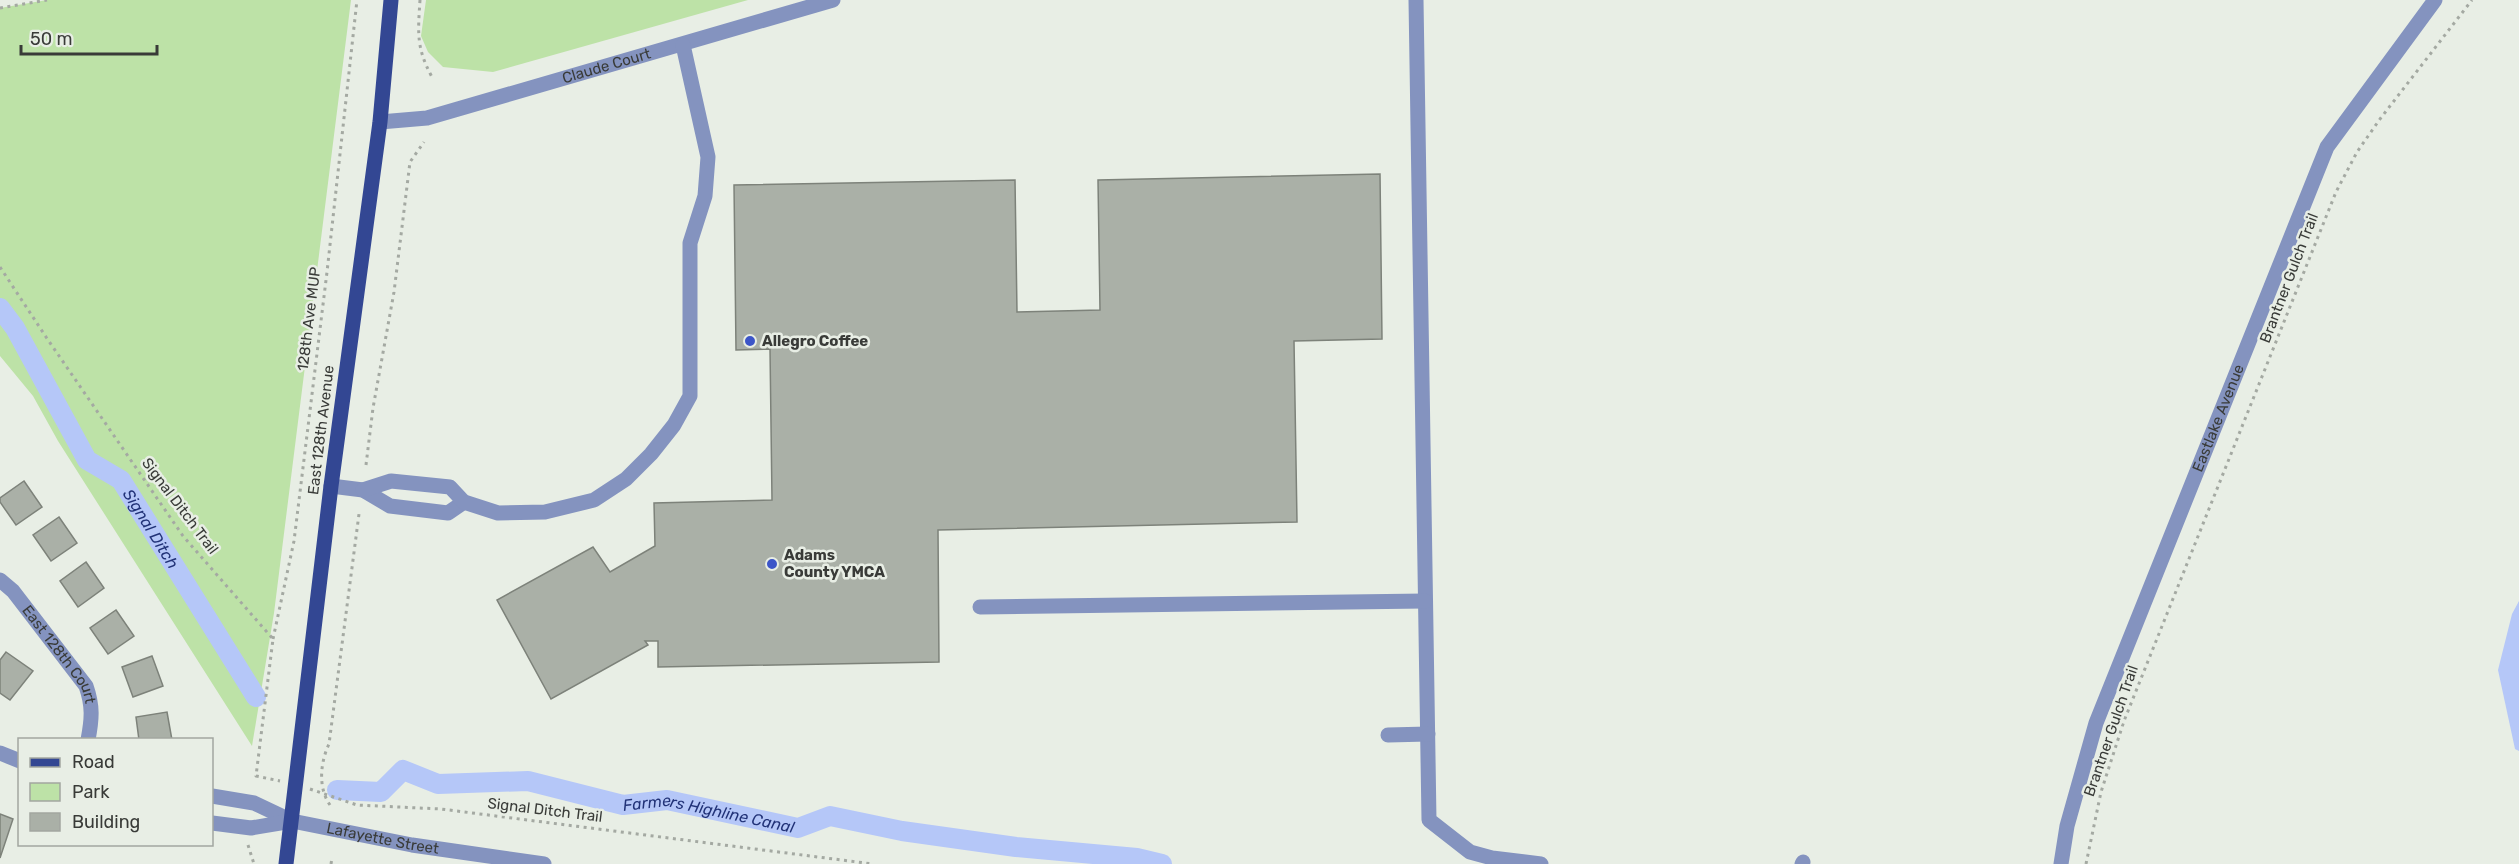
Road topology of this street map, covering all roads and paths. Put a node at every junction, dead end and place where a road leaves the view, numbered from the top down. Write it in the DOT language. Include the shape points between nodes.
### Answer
graph roads {
  1 [pos="47,0"];
  2 [pos="357,0"];
  3 [pos="391,0"];
  4 [pos="420,0"];
  5 [pos="832,0"];
  6 [pos="1416,0"];
  7 [pos="2435,0"];
  8 [pos="2472,0"];
  9 [pos="0,8"];
  10 [pos="683,45"];
  11 [pos="432,77"];
  12 [pos="380,122"];
  13 [pos="424,141"];
  14 [pos="0,267"];
  15 [pos="366,465"];
  16 [pos="331,486"];
  17 [pos="363,490"];
  18 [pos="464,502"];
  19 [pos="359,514"];
  20 [pos="0,580"];
  21 [pos="1425,601"];
  22 [pos="980,607"];
  23 [pos="273,639"];
  24 [pos="1428,734"];
  25 [pos="1388,735"];
  26 [pos="88,738"];
  27 [pos="0,753"];
  28 [pos="18,760"];
  29 [pos="255,776"];
  30 [pos="322,794"];
  31 [pos="213,796"];
  32 [pos="330,805"];
  33 [pos="292,821"];
  34 [pos="213,823"];
  35 [pos="248,845"];
  36 [pos="332,858"];
  37 [pos="254,864"];
  38 [pos="285,864"];
  39 [pos="331,864"];
  40 [pos="544,864"];
  41 [pos="873,864"];
  42 [pos="1541,864"];
  43 [pos="2061,864"];
  44 [pos="2086,864"];
  1 -- 9 [label="path"];
  2 -- 23 [label="path, 128th Ave MUP" via="294,541"];
  3 -- 12 [label="main road, East 128th Avenue"];
  4 -- 11 [label="path" via="418,40 421,58"];
  5 -- 10 [label="street, Claude Court"];
  6 -- 21 [label="street"];
  7 -- 43 [label="street, Eastlake Avenue" via="2327,147 2096,723 2067,826"];
  8 -- 44 [label="path, Brantner Gulch Trail" via="2380,119 2336,192 2124,721 2102,792"];
  10 -- 12 [label="street, Claude Court" via="428,118"];
  10 -- 18 [label="street" via="708,157 705,196 689,256 690,396 651,454 626,479 594,500 545,512 498,513"];
  12 -- 16 [label="main road, East 128th Avenue"];
  13 -- 15 [label="path" via="410,162"];
  14 -- 23 [label="path, Signal Ditch Trail" via="183,536"];
  16 -- 17 [label="street"];
  16 -- 33 [label="main road, East 128th Avenue"];
  17 -- 18 [label="street" via="392,481 450,487"];
  17 -- 18 [label="street" via="390,506 448,513"];
  19 -- 30 [label="path" via="329,744 323,757"];
  20 -- 26 [label="street, East 128th Court" via="13,591 86,686 92,703"];
  21 -- 22 [label="street"];
  21 -- 24 [label="street"];
  23 -- 29 [label="path"];
  24 -- 25 [label="street"];
  24 -- 42 [label="street" via="1429,820 1470,852"];
  27 -- 28 [label="street"];
  30 -- 32 [label="path"];
  30 -- 41 [label="path, Signal Ditch Trail" via="357,805 441,809"];
  31 -- 33 [label="street, Lafayette Street" via="254,803"];
  33 -- 34 [label="street, Lafayette Street" via="251,828"];
  33 -- 38 [label="main road, East 128th Avenue"];
  33 -- 40 [label="street, Lafayette Street" via="412,845"];
  35 -- 37 [label="path"];
  36 -- 39 [label="path"];
}
